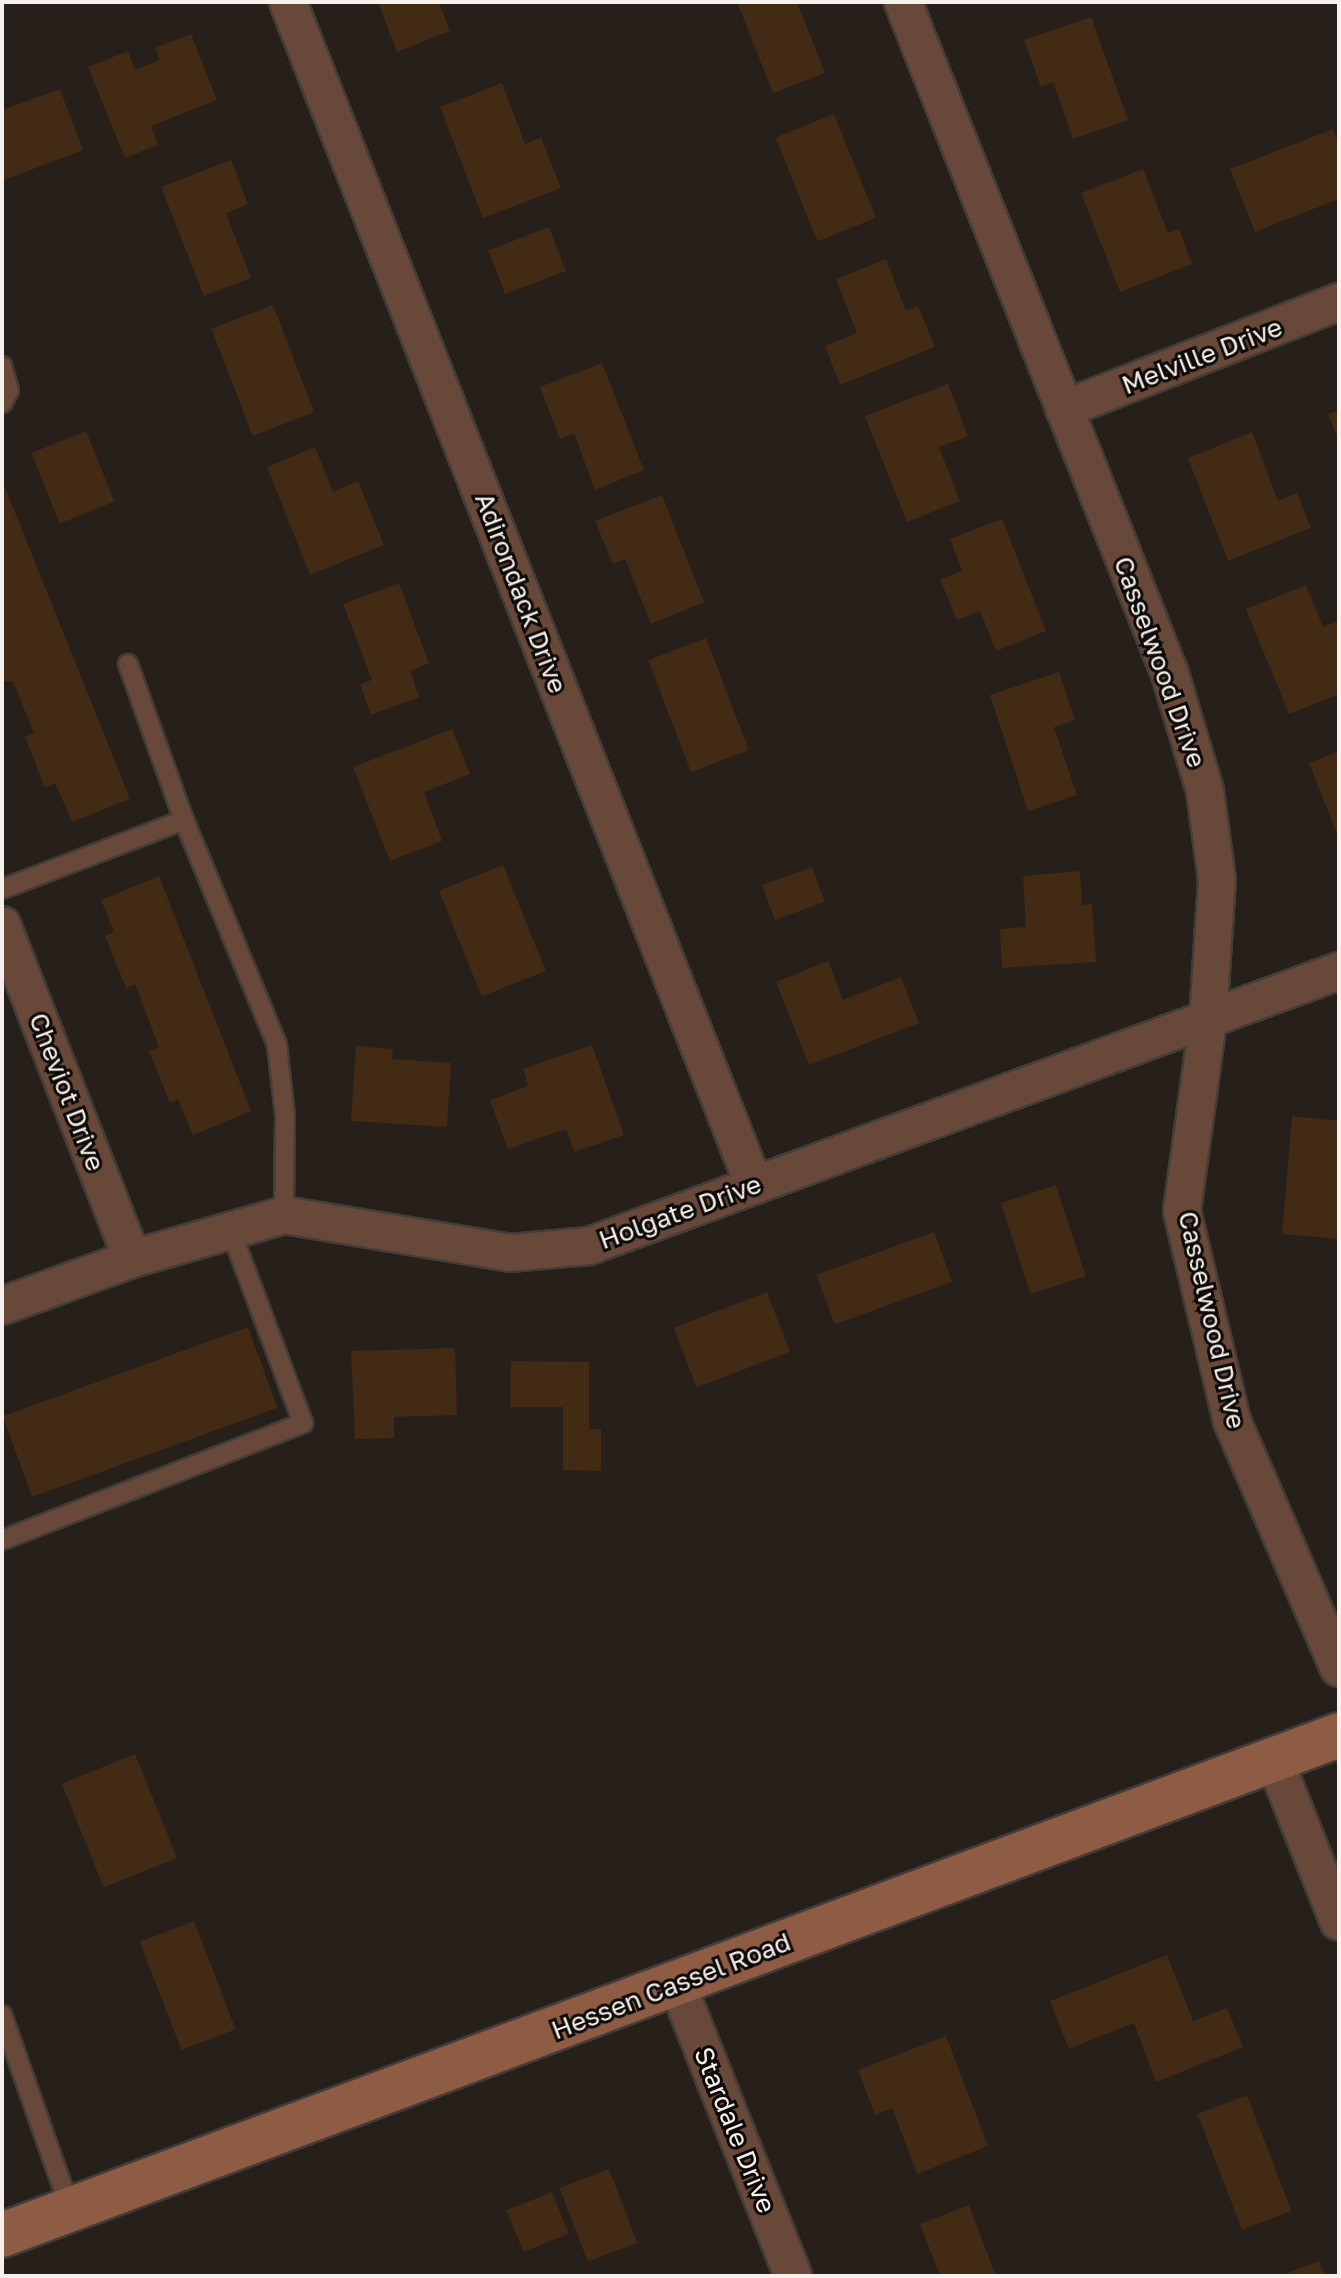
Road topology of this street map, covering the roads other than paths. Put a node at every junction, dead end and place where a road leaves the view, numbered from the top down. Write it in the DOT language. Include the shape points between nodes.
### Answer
graph roads {
  1 [pos="288,2"];
  2 [pos="903,2"];
  3 [pos="1339,302"];
  4 [pos="2,366"];
  5 [pos="2,403"];
  6 [pos="1064,409"];
  7 [pos="128,664"];
  8 [pos="184,820"];
  9 [pos="2,889"];
  10 [pos="4,935"];
  11 [pos="1339,971"];
  12 [pos="1208,1021"];
  13 [pos="754,1185"];
  14 [pos="284,1215"];
  15 [pos="231,1231"];
  16 [pos="132,1259"];
  17 [pos="2,1306"];
  18 [pos="2,1540"];
  19 [pos="1339,1668"];
  20 [pos="1339,1735"];
  21 [pos="1274,1759"];
  22 [pos="1339,1922"];
  23 [pos="677,1984"];
  24 [pos="2,2015"];
  25 [pos="71,2211"];
  26 [pos="2,2235"];
  27 [pos="793,2276"];
  1 -- 13 [label="street, Adirondack Drive"];
  2 -- 6 [label="street, Casselwood Drive"];
  3 -- 6 [label="street, Melville Drive"];
  4 -- 5 [label="lane" via="9,390"];
  6 -- 12 [label="street, Casselwood Drive" via="1170,674 1205,791 1217,880"];
  7 -- 8 [label="lane"];
  8 -- 9 [label="lane"];
  8 -- 14 [label="lane" via="277,1045 285,1115"];
  10 -- 16 [label="street, Cheviot Drive"];
  11 -- 12 [label="street, Holgate Drive"];
  12 -- 13 [label="street, Holgate Drive"];
  12 -- 19 [label="street, Casselwood Drive" via="1182,1211 1232,1421"];
  13 -- 14 [label="street, Holgate Drive" via="589,1246 510,1253"];
  14 -- 15 [label="street, Holgate Drive"];
  15 -- 16 [label="street, Holgate Drive"];
  15 -- 18 [label="lane" via="303,1423"];
  16 -- 17 [label="street, Holgate Drive"];
  20 -- 21 [label="main road, Hessen Cassel Road"];
  21 -- 22 [label="street"];
  21 -- 23 [label="main road, Hessen Cassel Road"];
  23 -- 25 [label="main road, Hessen Cassel Road"];
  23 -- 27 [label="street, Stardale Drive"];
  24 -- 25 [label="lane"];
  25 -- 26 [label="main road, Hessen Cassel Road"];
}
